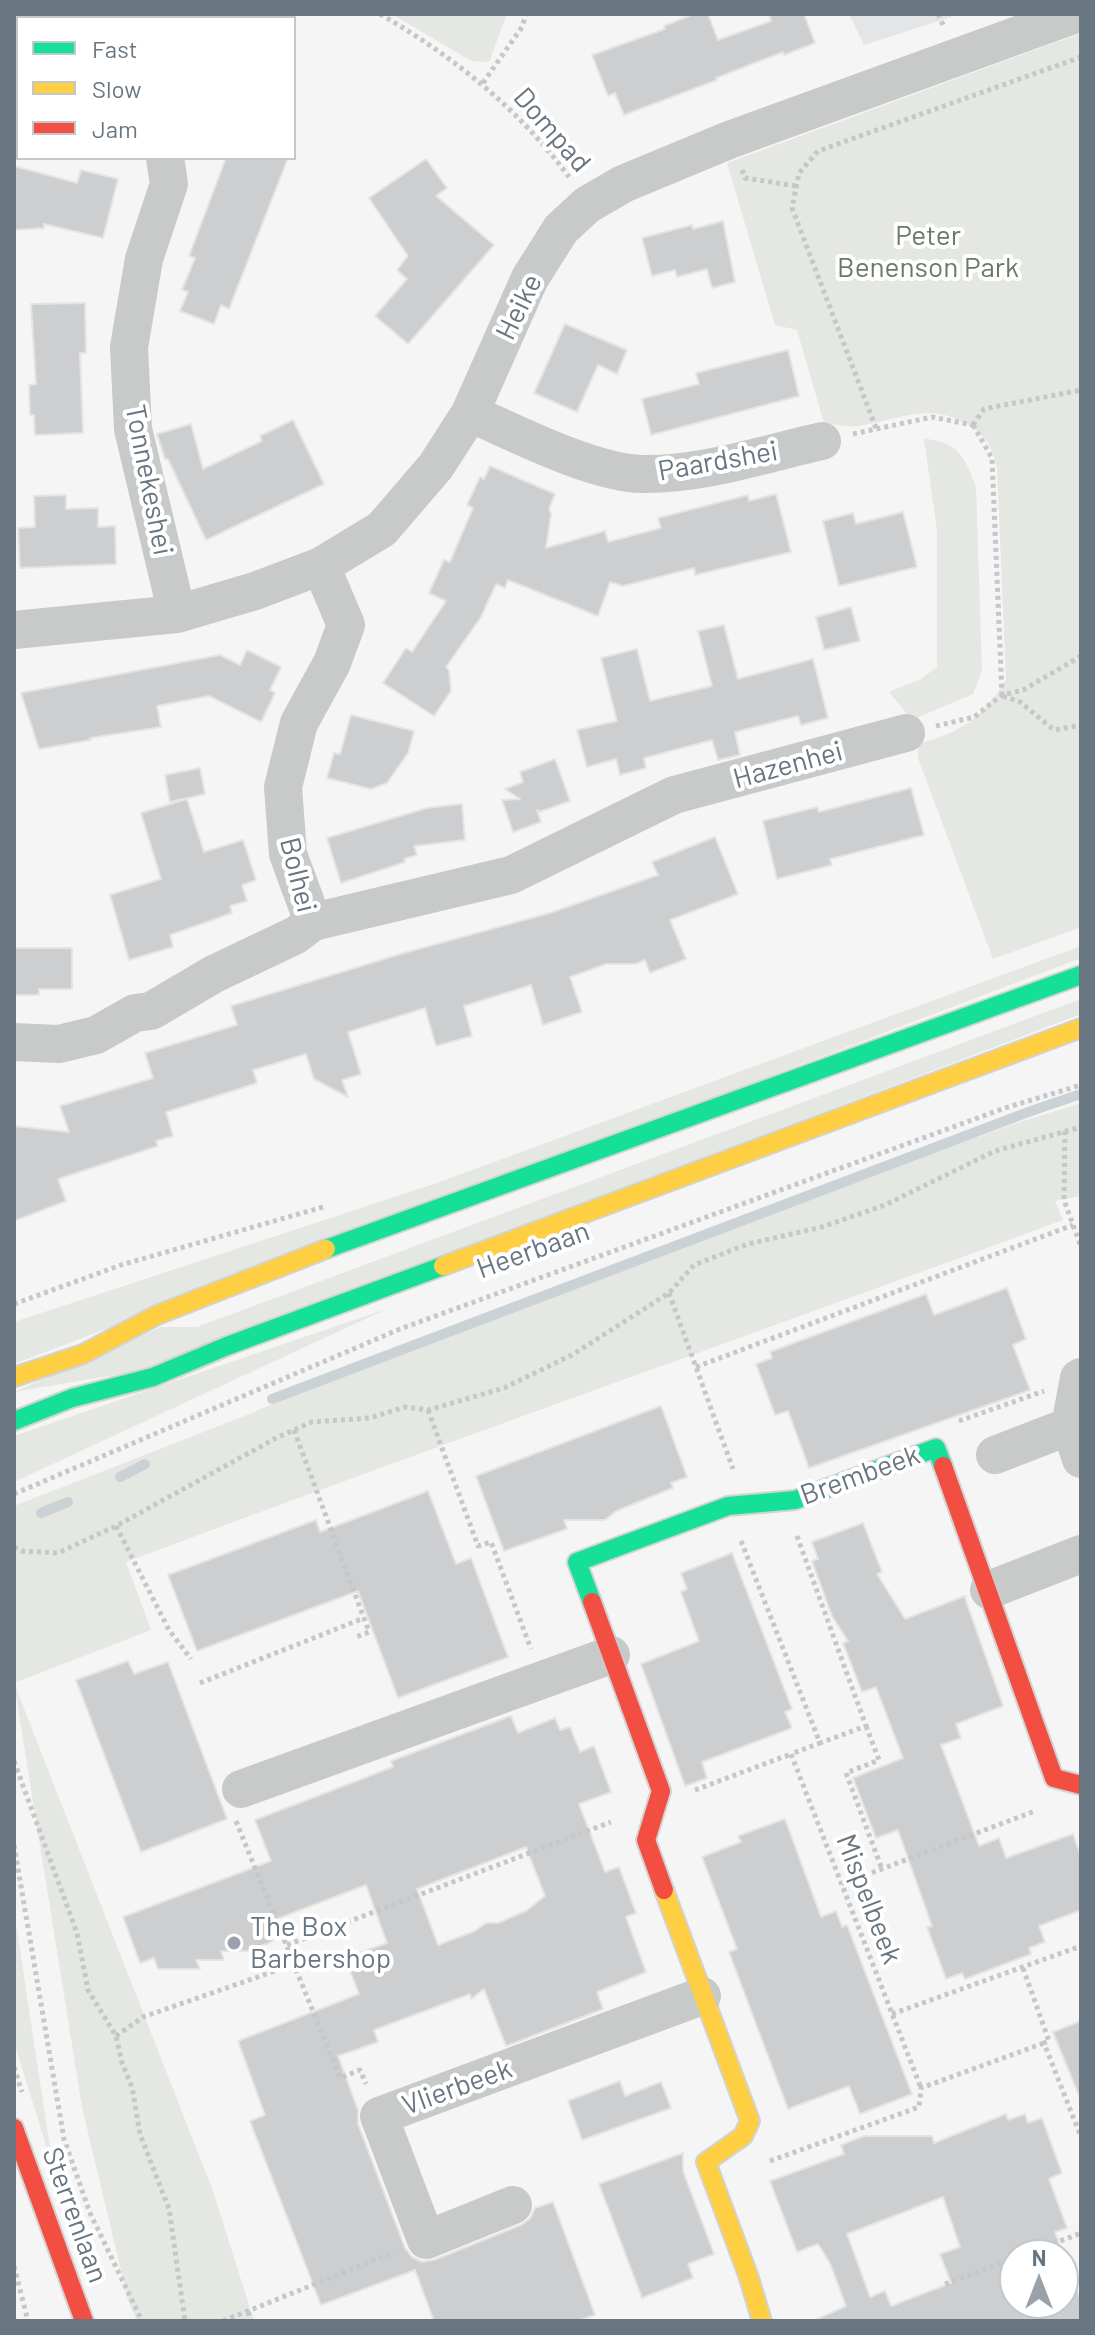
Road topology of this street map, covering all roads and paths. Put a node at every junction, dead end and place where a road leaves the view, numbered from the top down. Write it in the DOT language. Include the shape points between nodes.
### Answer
graph roads {
  1 [pos="380,14"];
  2 [pos="526,14"];
  3 [pos="1076,14"];
  4 [pos="1081,57"];
  5 [pos="483,83"];
  6 [pos="729,140"];
  7 [pos="165,160"];
  8 [pos="796,186"];
  9 [pos="587,205"];
  10 [pos="1081,390"];
  11 [pos="470,413"];
  12 [pos="973,425"];
  13 [pos="876,428"];
  14 [pos="822,441"];
  15 [pos="321,566"];
  16 [pos="177,614"];
  17 [pos="14,630"];
  18 [pos="1081,656"];
  19 [pos="1002,695"];
  20 [pos="1081,725"];
  21 [pos="906,733"];
  22 [pos="313,922"];
  23 [pos="1081,975"];
  24 [pos="1081,1028"];
  25 [pos="14,1042"];
  26 [pos="1081,1085"];
  27 [pos="1081,1127"];
  28 [pos="1065,1131"];
  29 [pos="1073,1225"];
  30 [pos="1081,1247"];
  31 [pos="669,1293"];
  32 [pos="696,1367"];
  33 [pos="14,1377"];
  34 [pos="1080,1378"];
  35 [pos="428,1410"];
  36 [pos="14,1421"];
  37 [pos="294,1430"];
  38 [pos="1075,1442"];
  39 [pos="936,1448"];
  40 [pos="995,1455"];
  41 [pos="14,1494"];
  42 [pos="784,1501"];
  43 [pos="736,1505"];
  44 [pos="116,1526"];
  45 [pos="14,1547"];
  46 [pos="1081,1554"];
  47 [pos="989,1590"];
  48 [pos="364,1618"];
  49 [pos="356,1637"];
  50 [pos="611,1655"];
  51 [pos="191,1659"];
  52 [pos="542,1680"];
  53 [pos="200,1683"];
  54 [pos="866,1726"];
  55 [pos="820,1743"];
  56 [pos="791,1754"];
  57 [pos="14,1761"];
  58 [pos="1074,1783"];
  59 [pos="241,1789"];
  60 [pos="656,1804"];
  61 [pos="14,1845"];
  62 [pos="882,1869"];
  63 [pos="842,1884"];
  64 [pos="287,1945"];
  65 [pos="1081,1946"];
  66 [pos="295,1964"];
  67 [pos="1023,1968"];
  68 [pos="702,1996"];
  69 [pos="892,2014"];
  70 [pos="116,2036"];
  71 [pos="1044,2043"];
  72 [pos="921,2088"];
  73 [pos="379,2116"];
  74 [pos="14,2128"];
  75 [pos="743,2136"];
  76 [pos="1081,2137"];
  77 [pos="513,2205"];
  78 [pos="426,2240"];
  79 [pos="999,2264"];
  80 [pos="14,2266"];
  81 [pos="945,2284"];
  82 [pos="248,2312"];
  83 [pos="28,2321"];
  84 [pos="84,2321"];
  85 [pos="142,2321"];
  86 [pos="185,2321"];
  87 [pos="223,2321"];
  88 [pos="251,2321"];
  89 [pos="762,2321"];
  1 -- 5 [label="path, Dompad"];
  2 -- 5 [label="path, Dompad"];
  3 -- 6 [label="street, Heike"];
  4 -- 8 [label="path" via="818,151 799,173"];
  5 -- 9 [label="path, Dompad" via="537,135"];
  6 -- 8 [label="path" via="745,178"];
  6 -- 9 [label="street, Heike" via="623,184"];
  7 -- 16 [label="street, Tonnekeshei" via="169,184 144,259 129,347 133,429"];
  8 -- 13 [label="path" via="792,208"];
  9 -- 11 [label="street, Heike" via="561,229 530,278"];
  10 -- 12 [label="path" via="984,409"];
  11 -- 14 [label="street, Paardshei" via="552,449 639,474 682,472"];
  11 -- 15 [label="street, Heike" via="436,466 382,529"];
  12 -- 13 [label="path" via="932,417"];
  12 -- 19 [label="path" via="992,458"];
  13 -- 14 [label="path"];
  15 -- 16 [label="street, Heike"];
  15 -- 22 [label="street, Bolhei" via="346,625 299,723 283,787 288,854"];
  16 -- 17 [label="street, Heike"];
  18 -- 19 [label="path" via="1023,690"];
  19 -- 20 [label="path" via="1020,702 1054,730"];
  19 -- 21 [label="path" via="974,717"];
  21 -- 22 [label="street, Hazenhei" via="674,795 511,875"];
  22 -- 25 [label="street, Bolhei" via="151,1011 135,1013 96,1035 59,1044"];
  23 -- 33 [label="main road" via="309,1255 157,1315 83,1354"];
  24 -- 36 [label="main road, Heerbaan" via="153,1377 72,1398"];
  26 -- 41 [label="path, Heerbaan" via="400,1329"];
  27 -- 28 [label="path"];
  28 -- 29 [label="path" via="1064,1200"];
  28 -- 31 [label="path" via="995,1151 885,1205 694,1265"];
  29 -- 30 [label="path"];
  29 -- 32 [label="path"];
  31 -- 32 [label="path"];
  31 -- 35 [label="path" via="572,1355 504,1388"];
  32 -- 43 [label="path"];
  34 -- 38 [label="street"];
  34 -- 39 [label="path" via="959,1421"];
  35 -- 37 [label="path" via="405,1407 370,1418 312,1422"];
  35 -- 52 [label="path" via="478,1546 491,1542"];
  37 -- 44 [label="path"];
  37 -- 48 [label="path"];
  38 -- 40 [label="street"];
  39 -- 42 [label="main road, Brembeek"];
  39 -- 47 [label="main road, Brembeek"];
  42 -- 43 [label="main road, Brembeek"];
  42 -- 54 [label="path, Mispelbeek"];
  43 -- 50 [label="main road" via="577,1562"];
  43 -- 55 [label="path"];
  44 -- 45 [label="path" via="58,1553"];
  44 -- 51 [label="path" via="169,1630"];
  46 -- 47 [label="street"];
  47 -- 58 [label="main road, Brembeek" via="1054,1778"];
  48 -- 49 [label="path" via="369,1632"];
  48 -- 53 [label="path"];
  50 -- 52 [label="street"];
  50 -- 60 [label="main road" via="661,1791"];
  52 -- 59 [label="street"];
  54 -- 55 [label="path"];
  54 -- 62 [label="path, Mispelbeek" via="879,1760 846,1773"];
  55 -- 56 [label="path"];
  56 -- 60 [label="path"];
  56 -- 63 [label="path, Mispelbeek"];
  57 -- 70 [label="path" via="77,1933 88,1990"];
  58 -- 62 [label="path" via="1062,1800"];
  59 -- 64 [label="path" via="236,1820"];
  60 -- 64 [label="path"];
  60 -- 68 [label="main road" via="646,1840"];
  61 -- 85 [label="path" via="64,2139 90,2213"];
  62 -- 63 [label="path"];
  63 -- 69 [label="path, Mispelbeek"];
  64 -- 66 [label="path"];
  65 -- 67 [label="path"];
  66 -- 70 [label="path" via="143,2017"];
  66 -- 73 [label="path" via="340,2078 360,2070"];
  67 -- 69 [label="path"];
  67 -- 71 [label="path" via="1049,2041"];
  68 -- 73 [label="street, Vlierbeek"];
  68 -- 75 [label="main road" via="750,2121"];
  69 -- 72 [label="path, Mispelbeek"];
  70 -- 86 [label="path" via="140,2134 169,2209"];
  71 -- 72 [label="path"];
  71 -- 76 [label="path"];
  72 -- 75 [label="path" via="919,2107 760,2165"];
  73 -- 78 [label="street, Vlierbeek"];
  74 -- 84 [label="main road, Sterrenlaan"];
  75 -- 89 [label="main road" via="706,2162"];
  77 -- 78 [label="street"];
  78 -- 82 [label="path"];
  79 -- 81 [label="path"];
  80 -- 83 [label="path"];
  82 -- 87 [label="path"];
  82 -- 88 [label="path"];
}
